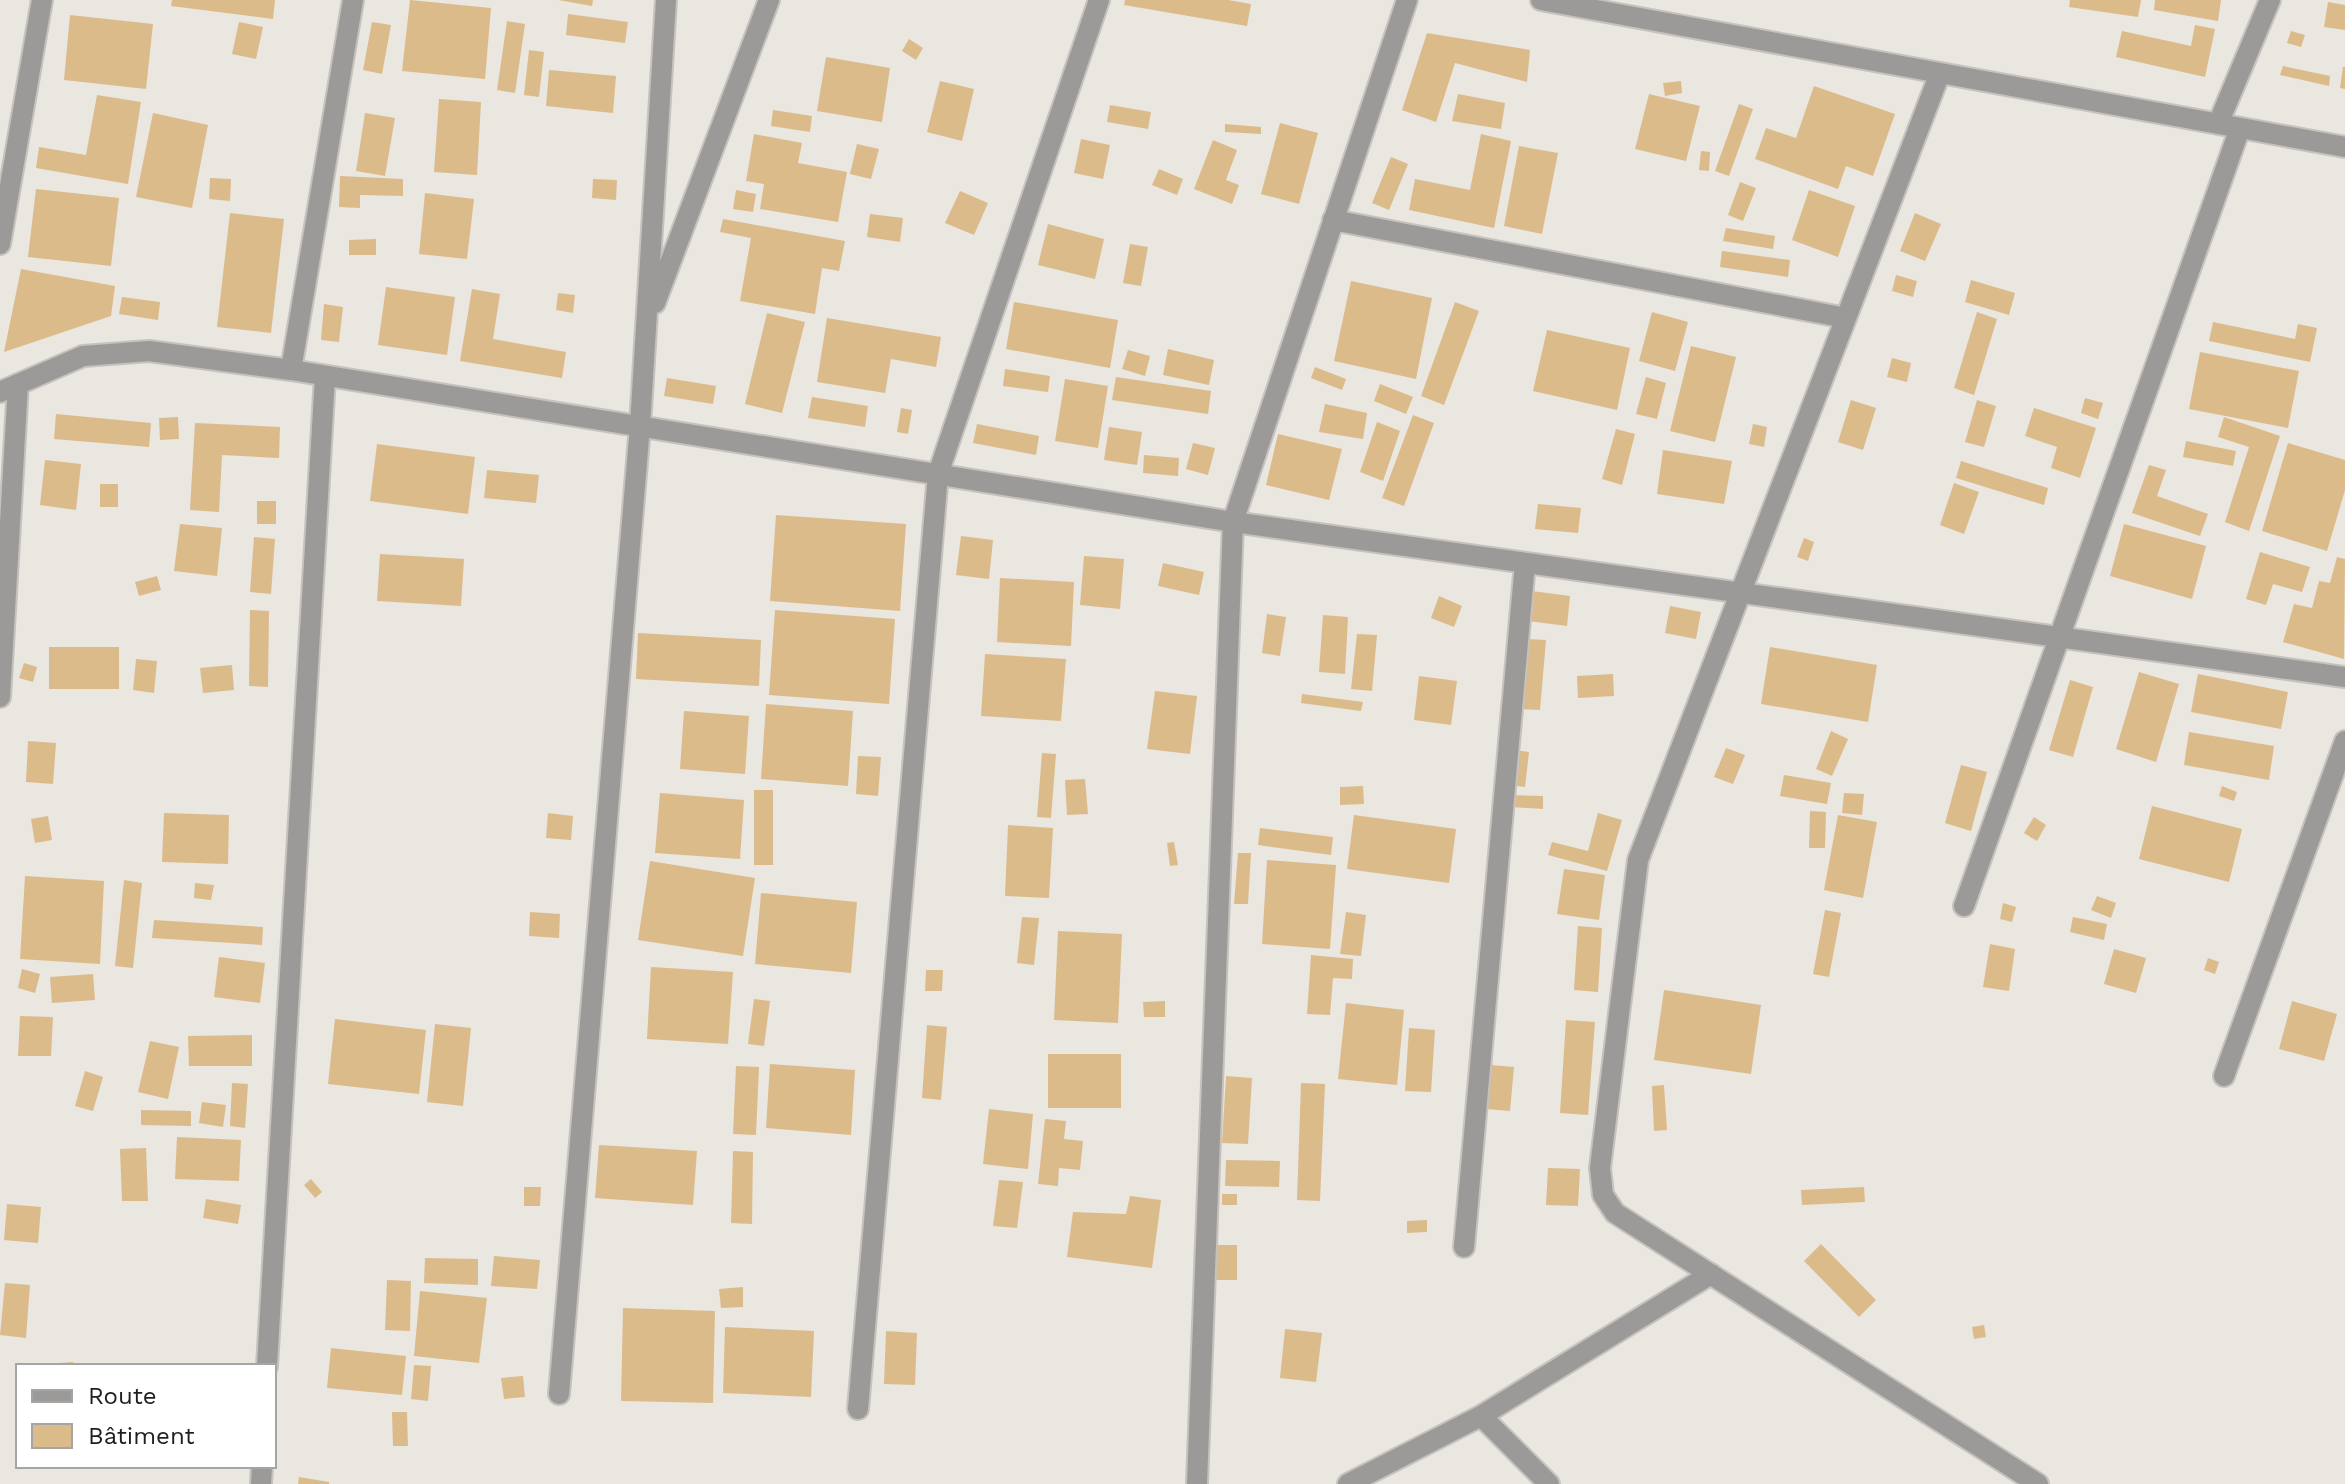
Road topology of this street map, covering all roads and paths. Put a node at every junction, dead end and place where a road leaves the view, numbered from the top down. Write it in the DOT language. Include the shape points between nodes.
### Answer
graph roads {
  1 [pos="42,0"];
  2 [pos="353,0"];
  3 [pos="666,0"];
  4 [pos="769,0"];
  5 [pos="1099,0"];
  6 [pos="1407,0"];
  7 [pos="1541,0"];
  8 [pos="2270,0"];
  9 [pos="1940,73"];
  10 [pos="2218,124"];
  11 [pos="2240,128"];
  12 [pos="2345,147"];
  13 [pos="1333,220"];
  14 [pos="0,244"];
  15 [pos="1846,318"];
  16 [pos="647,324"];
  17 [pos="291,370"];
  18 [pos="325,376"];
  19 [pos="9,388"];
  20 [pos="640,426"];
  21 [pos="938,474"];
  22 [pos="1233,522"];
  23 [pos="1525,563"];
  24 [pos="1742,591"];
  25 [pos="2059,636"];
  26 [pos="2345,677"];
  27 [pos="0,697"];
  28 [pos="2345,741"];
  29 [pos="1964,906"];
  30 [pos="2224,1076"];
  31 [pos="1464,1247"];
  32 [pos="1711,1274"];
  33 [pos="267,1364"];
  34 [pos="559,1394"];
  35 [pos="858,1409"];
  36 [pos="1481,1416"];
  37 [pos="1197,1484"];
  38 [pos="1348,1484"];
  39 [pos="1549,1484"];
  40 [pos="2038,1484"];
  1 -- 14 [label="street"];
  2 -- 17 [label="street"];
  3 -- 16 [label="street"];
  4 -- 16 [label="street"];
  5 -- 21 [label="street"];
  6 -- 13 [label="street"];
  7 -- 9 [label="street"];
  8 -- 10 [label="street"];
  9 -- 10 [label="street"];
  9 -- 15 [label="street"];
  10 -- 11 [label="street"];
  11 -- 12 [label="street"];
  11 -- 25 [label="street"];
  13 -- 15 [label="street"];
  13 -- 22 [label="street"];
  15 -- 24 [label="street"];
  16 -- 20 [label="street"];
  17 -- 18 [label="street"];
  17 -- 19 [label="street" via="149,351 83,356"];
  18 -- 20 [label="street"];
  18 -- 33 [label="street"];
  19 -- 27 [label="street"];
  20 -- 21 [label="street"];
  20 -- 34 [label="street"];
  21 -- 22 [label="street"];
  21 -- 35 [label="street"];
  22 -- 23 [label="street"];
  22 -- 37 [label="street"];
  23 -- 24 [label="street"];
  23 -- 31 [label="street"];
  24 -- 25 [label="street"];
  24 -- 32 [label="street" via="1638,860 1600,1168 1603,1195 1615,1213"];
  25 -- 26 [label="street"];
  25 -- 29 [label="street"];
  28 -- 30 [label="street"];
  32 -- 36 [label="street"];
  32 -- 40 [label="street"];
  36 -- 38 [label="street"];
  36 -- 39 [label="street"];
}
